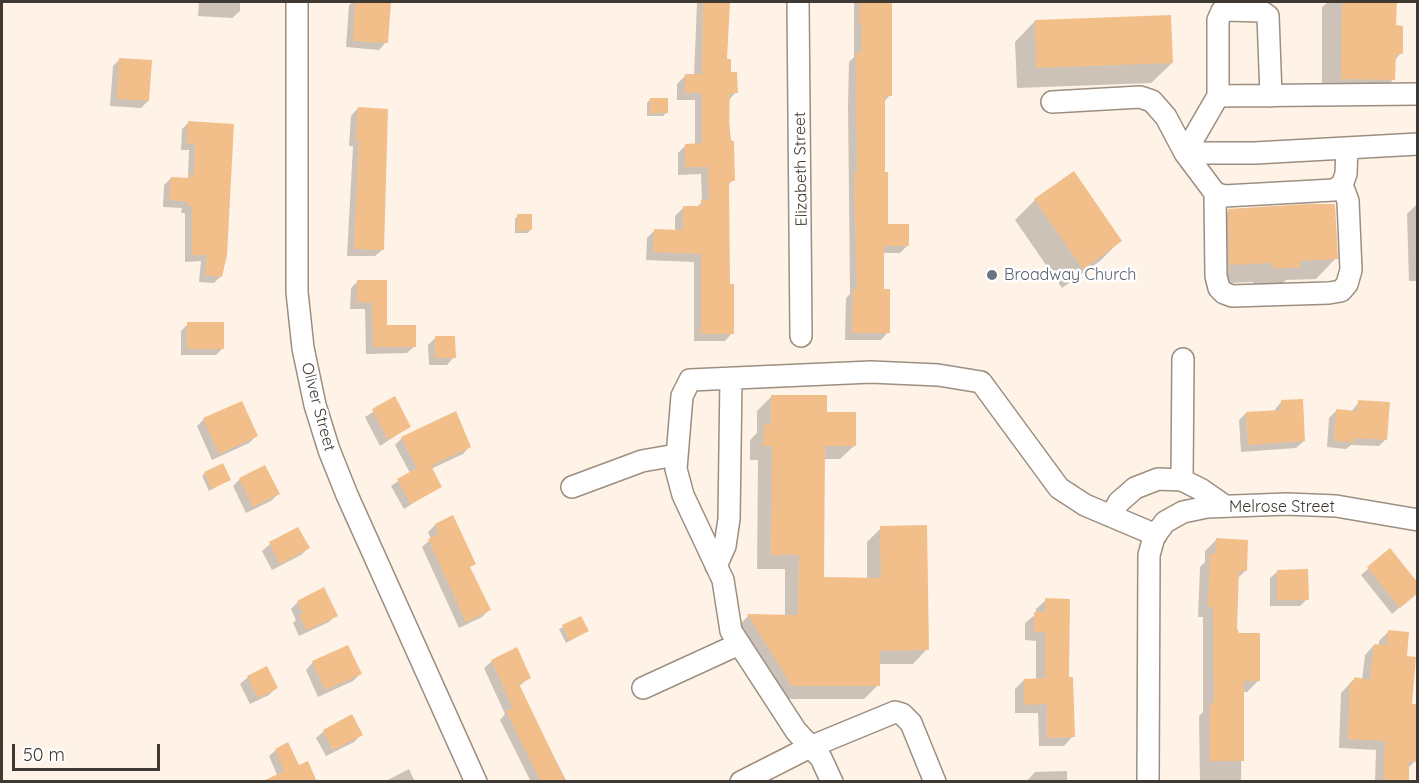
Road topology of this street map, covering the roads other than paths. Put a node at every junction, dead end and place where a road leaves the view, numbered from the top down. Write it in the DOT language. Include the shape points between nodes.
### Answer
graph roads {
  1 [pos="297,2"];
  2 [pos="798,2"];
  3 [pos="1418,94"];
  4 [pos="1218,96"];
  5 [pos="1271,96"];
  6 [pos="1052,102"];
  7 [pos="1418,144"];
  8 [pos="1347,148"];
  9 [pos="1185,153"];
  10 [pos="1342,185"];
  11 [pos="1215,193"];
  12 [pos="801,336"];
  13 [pos="1183,359"];
  14 [pos="731,378"];
  15 [pos="676,455"];
  16 [pos="1182,480"];
  17 [pos="572,486"];
  18 [pos="1226,506"];
  19 [pos="1105,513"];
  20 [pos="1418,520"];
  21 [pos="1156,534"];
  22 [pos="716,566"];
  23 [pos="740,644"];
  24 [pos="643,688"];
  25 [pos="810,747"];
  26 [pos="476,782"];
  27 [pos="741,782"];
  28 [pos="832,782"];
  29 [pos="935,782"];
  30 [pos="1148,782"];
  1 -- 26 [label="street, Oliver Street" via="297,292 315,405 347,495"];
  2 -- 12 [label="street, Elizabeth Street"];
  3 -- 5 [label="street"];
  4 -- 5 [label="street"];
  4 -- 5 [label="street" via="1218,20 1222,11 1227,10 1260,11 1268,16"];
  4 -- 9 [label="street"];
  6 -- 9 [label="street" via="1140,97 1152,101 1166,117"];
  7 -- 8 [label="street"];
  8 -- 9 [label="street"];
  8 -- 10 [label="street"];
  9 -- 11 [label="street"];
  10 -- 11 [label="street" via="1334,190 1224,196"];
  10 -- 11 [label="street" via="1348,201 1351,270 1341,291 1329,293 1224,293 1216,276"];
  13 -- 16 [label="street"];
  14 -- 15 [label="street" via="690,380 686,385"];
  14 -- 19 [label="street" via="871,372 938,375 981,382 1059,488"];
  14 -- 22 [label="street" via="729,519 725,546"];
  15 -- 17 [label="street" via="642,461"];
  15 -- 22 [label="street" via="683,495"];
  16 -- 18 [label="street"];
  16 -- 19 [label="street" via="1158,479 1135,488"];
  18 -- 20 [label="street, Melrose Street" via="1336,507"];
  18 -- 21 [label="street, Melrose Street" via="1183,512 1165,522"];
  19 -- 21 [label="street"];
  21 -- 30 [label="street" via="1149,555"];
  22 -- 23 [label="street" via="723,580 730,631"];
  23 -- 24 [label="street"];
  23 -- 25 [label="street"];
  25 -- 27 [label="street"];
  25 -- 28 [label="street" via="821,758"];
  25 -- 29 [label="street" via="889,715 902,714 911,723"];
}
